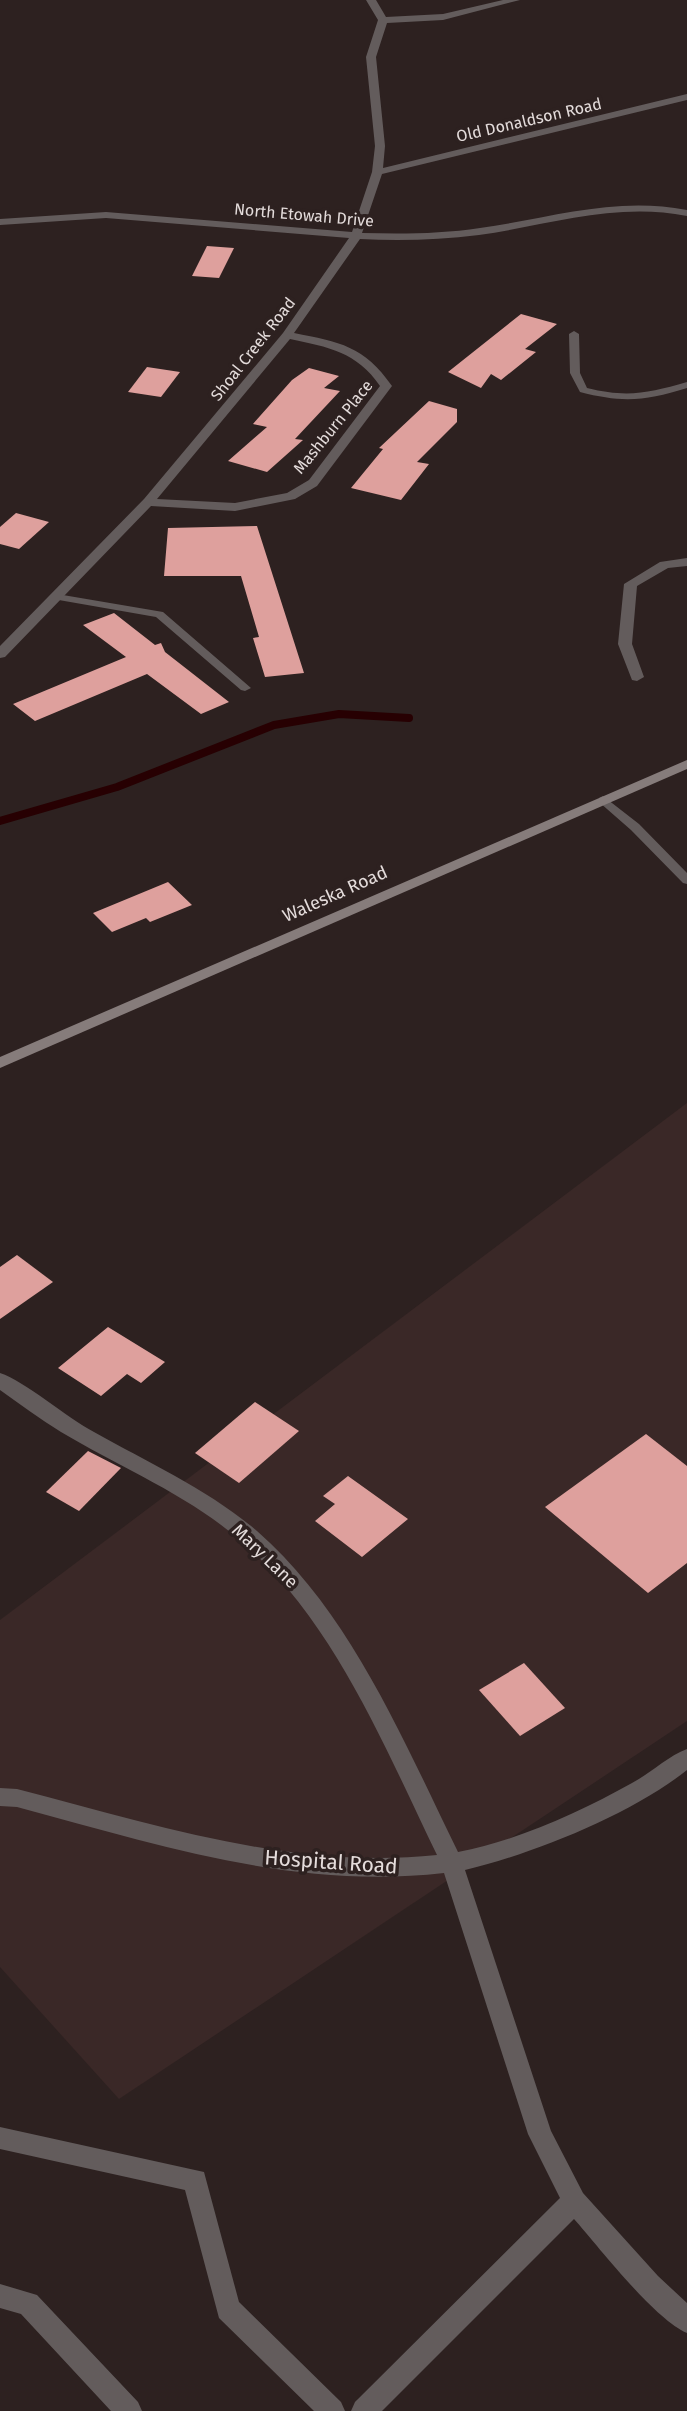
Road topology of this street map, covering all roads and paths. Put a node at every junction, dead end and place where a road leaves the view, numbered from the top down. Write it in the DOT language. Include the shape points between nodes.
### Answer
graph roads {
  1 [pos="371,0"];
  2 [pos="515,0"];
  3 [pos="383,20"];
  4 [pos="687,97"];
  5 [pos="377,172"];
  6 [pos="687,214"];
  7 [pos="0,222"];
  8 [pos="355,238"];
  9 [pos="574,334"];
  10 [pos="287,335"];
  11 [pos="687,386"];
  12 [pos="148,502"];
  13 [pos="687,562"];
  14 [pos="57,597"];
  15 [pos="0,654"];
  16 [pos="637,677"];
  17 [pos="245,688"];
  18 [pos="687,764"];
  19 [pos="603,800"];
  20 [pos="687,880"];
  21 [pos="0,1063"];
  22 [pos="0,1380"];
  23 [pos="687,1758"];
  24 [pos="0,1797"];
  25 [pos="452,1863"];
  26 [pos="0,2138"];
  27 [pos="574,2201"];
  28 [pos="0,2296"];
  29 [pos="687,2320"];
  30 [pos="129,2411"];
  31 [pos="332,2411"];
  32 [pos="364,2411"];
  1 -- 3 [label="street"];
  2 -- 3 [label="street" via="443,18"];
  3 -- 5 [label="street, Shoal Creek Road" via="371,57 380,146"];
  4 -- 5 [label="street, Old Donaldson Road"];
  5 -- 8 [label="street, Shoal Creek Road"];
  6 -- 8 [label="street, North Etowah Drive" via="626,206 459,234"];
  7 -- 8 [label="street, North Etowah Drive" via="105,215"];
  8 -- 10 [label="street, Shoal Creek Road"];
  9 -- 11 [label="lane" via="575,373 583,390 619,400"];
  10 -- 12 [label="street, Shoal Creek Road"];
  10 -- 12 [label="street, Mashburn Place" via="349,349 373,363 386,386 313,483 291,496 235,507"];
  12 -- 14 [label="street, Shoal Creek Road"];
  13 -- 16 [label="street" via="665,565 631,584 625,644"];
  14 -- 15 [label="street, Shoal Creek Road"];
  14 -- 17 [label="lane" via="159,614"];
  18 -- 19 [label="main road, Waleska Road"];
  19 -- 20 [label="lane"];
  19 -- 21 [label="main road, Waleska Road"];
  22 -- 25 [label="street, Mary Lane" via="66,1426 192,1496 248,1535 289,1575 380,1715"];
  23 -- 25 [label="street, Hospital Road" via="660,1781 548,1834"];
  24 -- 25 [label="street, Hospital Road" via="250,1856 385,1869"];
  25 -- 27 [label="street, Mary Lane" via="540,2134"];
  26 -- 31 [label="street" via="195,2179 228,2309"];
  27 -- 29 [label="street, Mary Lane"];
  27 -- 32 [label="street"];
  28 -- 30 [label="street" via="28,2304"];
}
